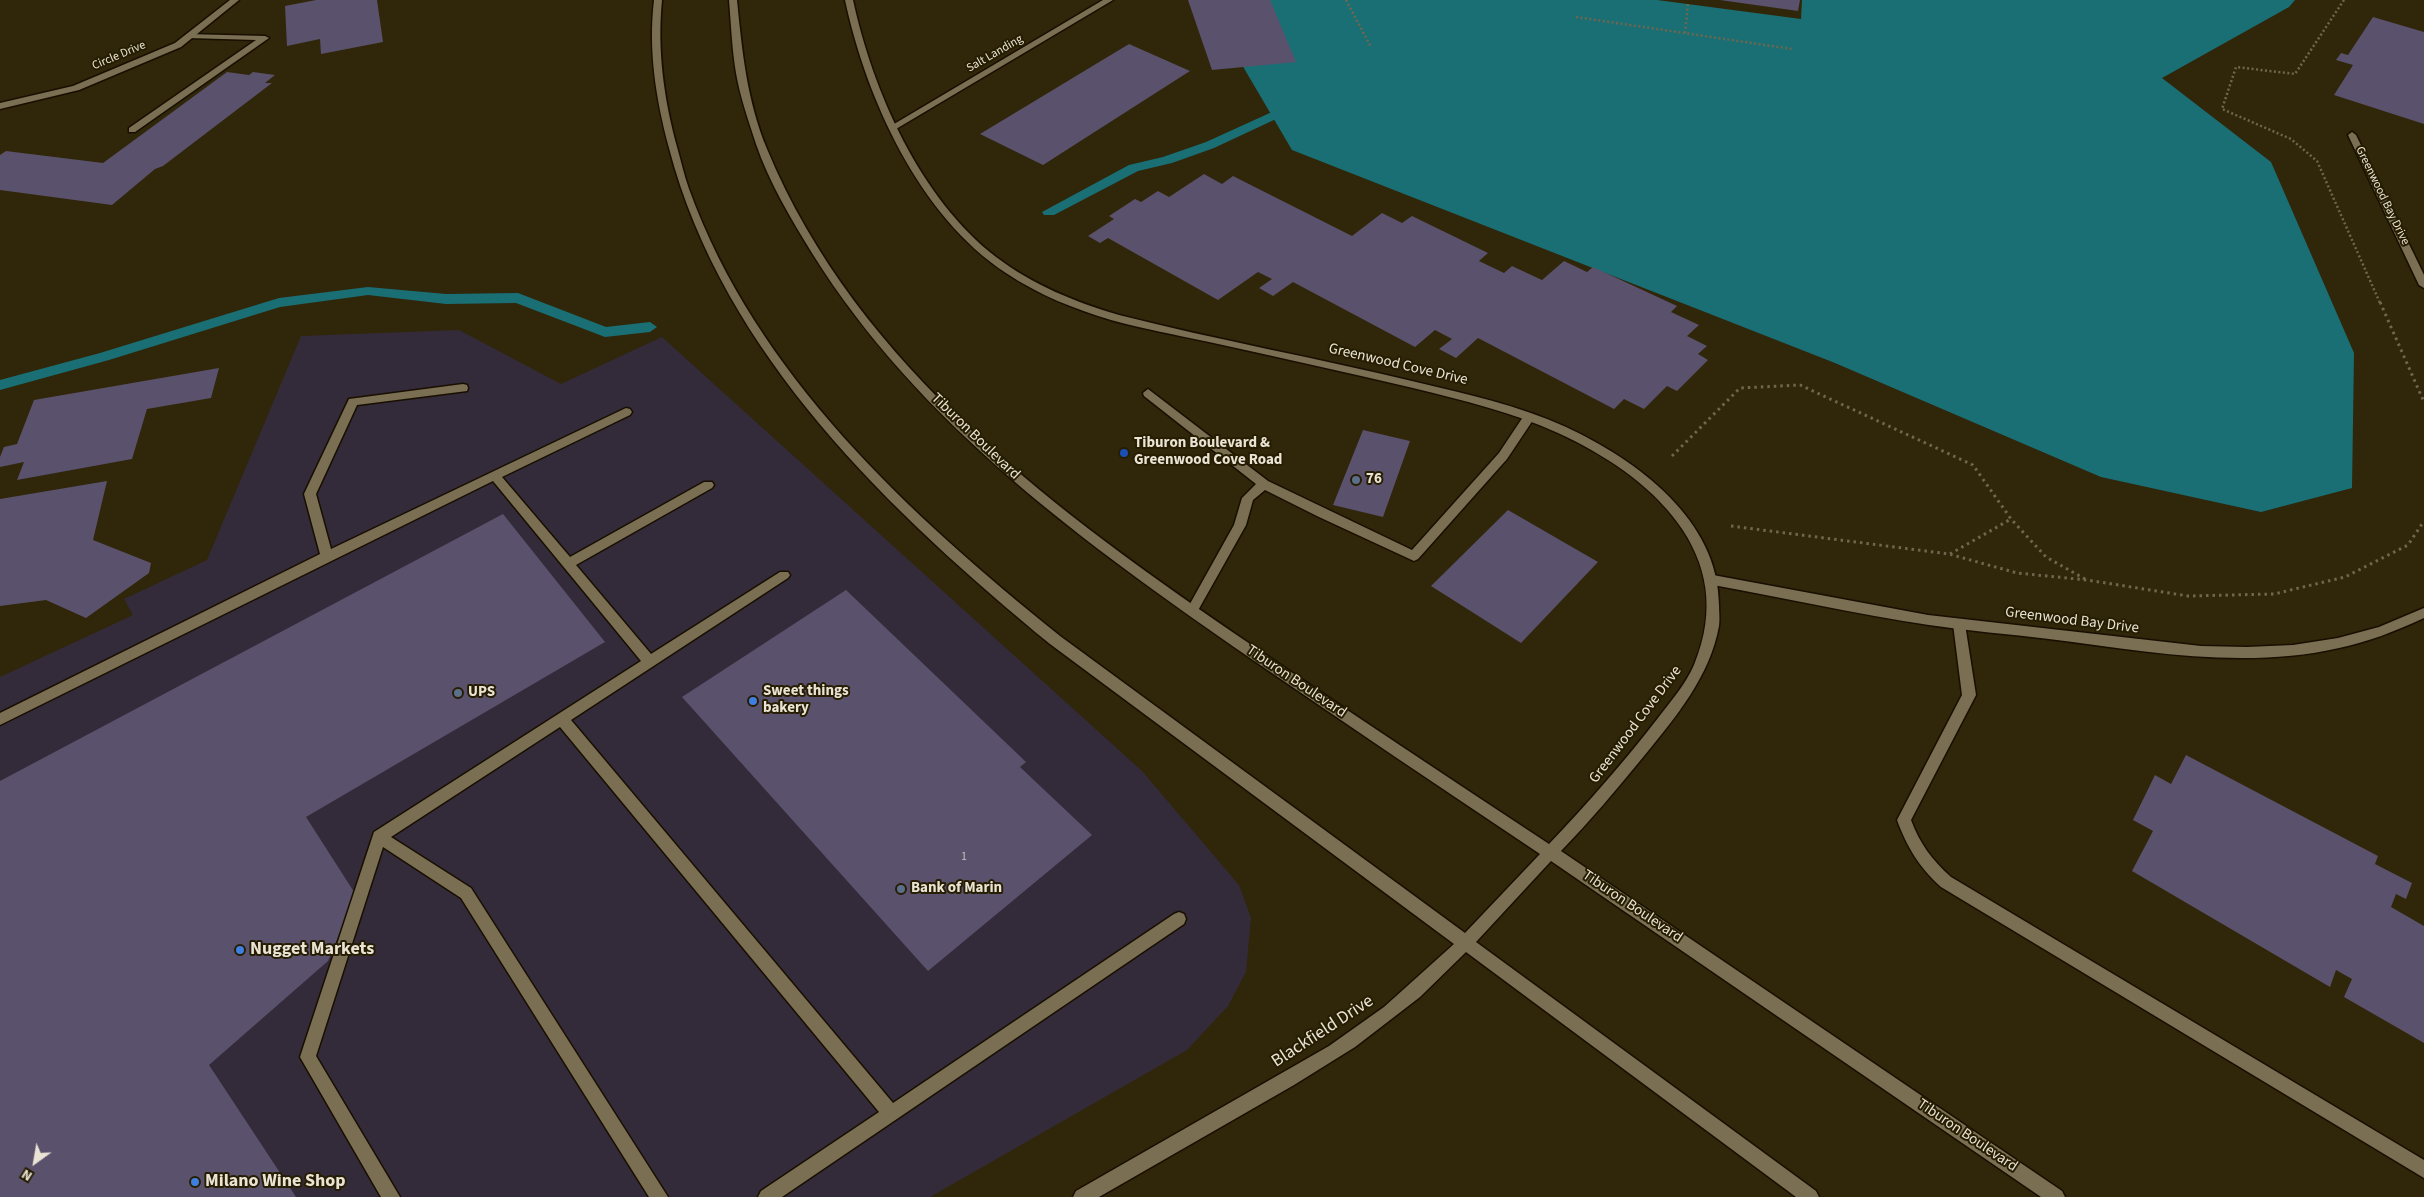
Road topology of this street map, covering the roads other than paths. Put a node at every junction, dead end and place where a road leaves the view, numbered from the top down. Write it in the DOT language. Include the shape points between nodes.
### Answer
graph roads {
  1 [pos="234,0"];
  2 [pos="658,0"];
  3 [pos="734,0"];
  4 [pos="849,0"];
  5 [pos="1108,0"];
  6 [pos="189,36"];
  7 [pos="0,106"];
  8 [pos="893,127"];
  9 [pos="132,130"];
  10 [pos="2352,135"];
  11 [pos="2424,285"];
  12 [pos="463,388"];
  13 [pos="1148,393"];
  14 [pos="626,412"];
  15 [pos="1529,416"];
  16 [pos="495,476"];
  17 [pos="1264,484"];
  18 [pos="708,485"];
  19 [pos="327,556"];
  20 [pos="568,564"];
  21 [pos="784,576"];
  22 [pos="1713,580"];
  23 [pos="1192,611"];
  24 [pos="2424,613"];
  25 [pos="1959,624"];
  26 [pos="650,662"];
  27 [pos="0,719"];
  28 [pos="562,719"];
  29 [pos="379,837"];
  30 [pos="1551,853"];
  31 [pos="1179,919"];
  32 [pos="1465,943"];
  33 [pos="890,1114"];
  34 [pos="2424,1170"];
  35 [pos="391,1197"];
  36 [pos="659,1197"];
  37 [pos="767,1197"];
  38 [pos="1082,1197"];
  39 [pos="1810,1197"];
  40 [pos="2056,1197"];
  1 -- 6 [label="street, Circle Drive"];
  2 -- 32 [label="street" via="656,45 659,88 667,134 681,182 730,289 812,406 906,509 1009,604"];
  3 -- 23 [label="street, Tiburon Boulevard" via="738,64 748,108 764,154 816,254 853,307 901,364 1022,482"];
  4 -- 8 [label="street, Greenwood Cove Drive" via="865,61"];
  5 -- 8 [label="street, Salt Landing"];
  6 -- 7 [label="street, Circle Drive" via="178,45 76,88"];
  6 -- 9 [label="street" via="265,38"];
  8 -- 15 [label="street, Greenwood Cove Drive" via="925,182 960,228 989,257 1034,285 1083,308 1140,324 1441,391"];
  10 -- 11 [label="street, Greenwood Bay Drive"];
  12 -- 19 [label="street" via="352,402 310,494"];
  13 -- 17 [label="street"];
  14 -- 16 [label="street"];
  15 -- 17 [label="street" via="1503,456 1414,556"];
  15 -- 22 [label="street, Greenwood Cove Drive" via="1593,445 1647,482 1684,519 1707,559"];
  16 -- 19 [label="street"];
  16 -- 20 [label="street"];
  17 -- 23 [label="street" via="1248,498 1240,526"];
  18 -- 20 [label="street"];
  19 -- 27 [label="street"];
  20 -- 26 [label="street"];
  21 -- 26 [label="street"];
  22 -- 25 [label="street, Greenwood Bay Drive"];
  22 -- 30 [label="street, Greenwood Cove Drive" via="1714,612 1710,640 1700,669 1619,778"];
  23 -- 30 [label="street, Tiburon Boulevard"];
  24 -- 25 [label="street, Greenwood Bay Drive" via="2359,640 2262,653 2135,646"];
  25 -- 34 [label="street" via="1969,696 1904,820 1923,862 1946,882"];
  26 -- 28 [label="street"];
  28 -- 29 [label="street"];
  28 -- 33 [label="street"];
  29 -- 35 [label="street" via="308,1057"];
  29 -- 36 [label="street" via="466,893"];
  30 -- 32 [label="street, Blackfield Drive"];
  30 -- 40 [label="street, Tiburon Boulevard"];
  31 -- 33 [label="street"];
  32 -- 38 [label="street, Blackfield Drive" via="1410,997 1363,1032 1158,1156"];
  32 -- 39 [label="street"];
  33 -- 37 [label="street"];
}
